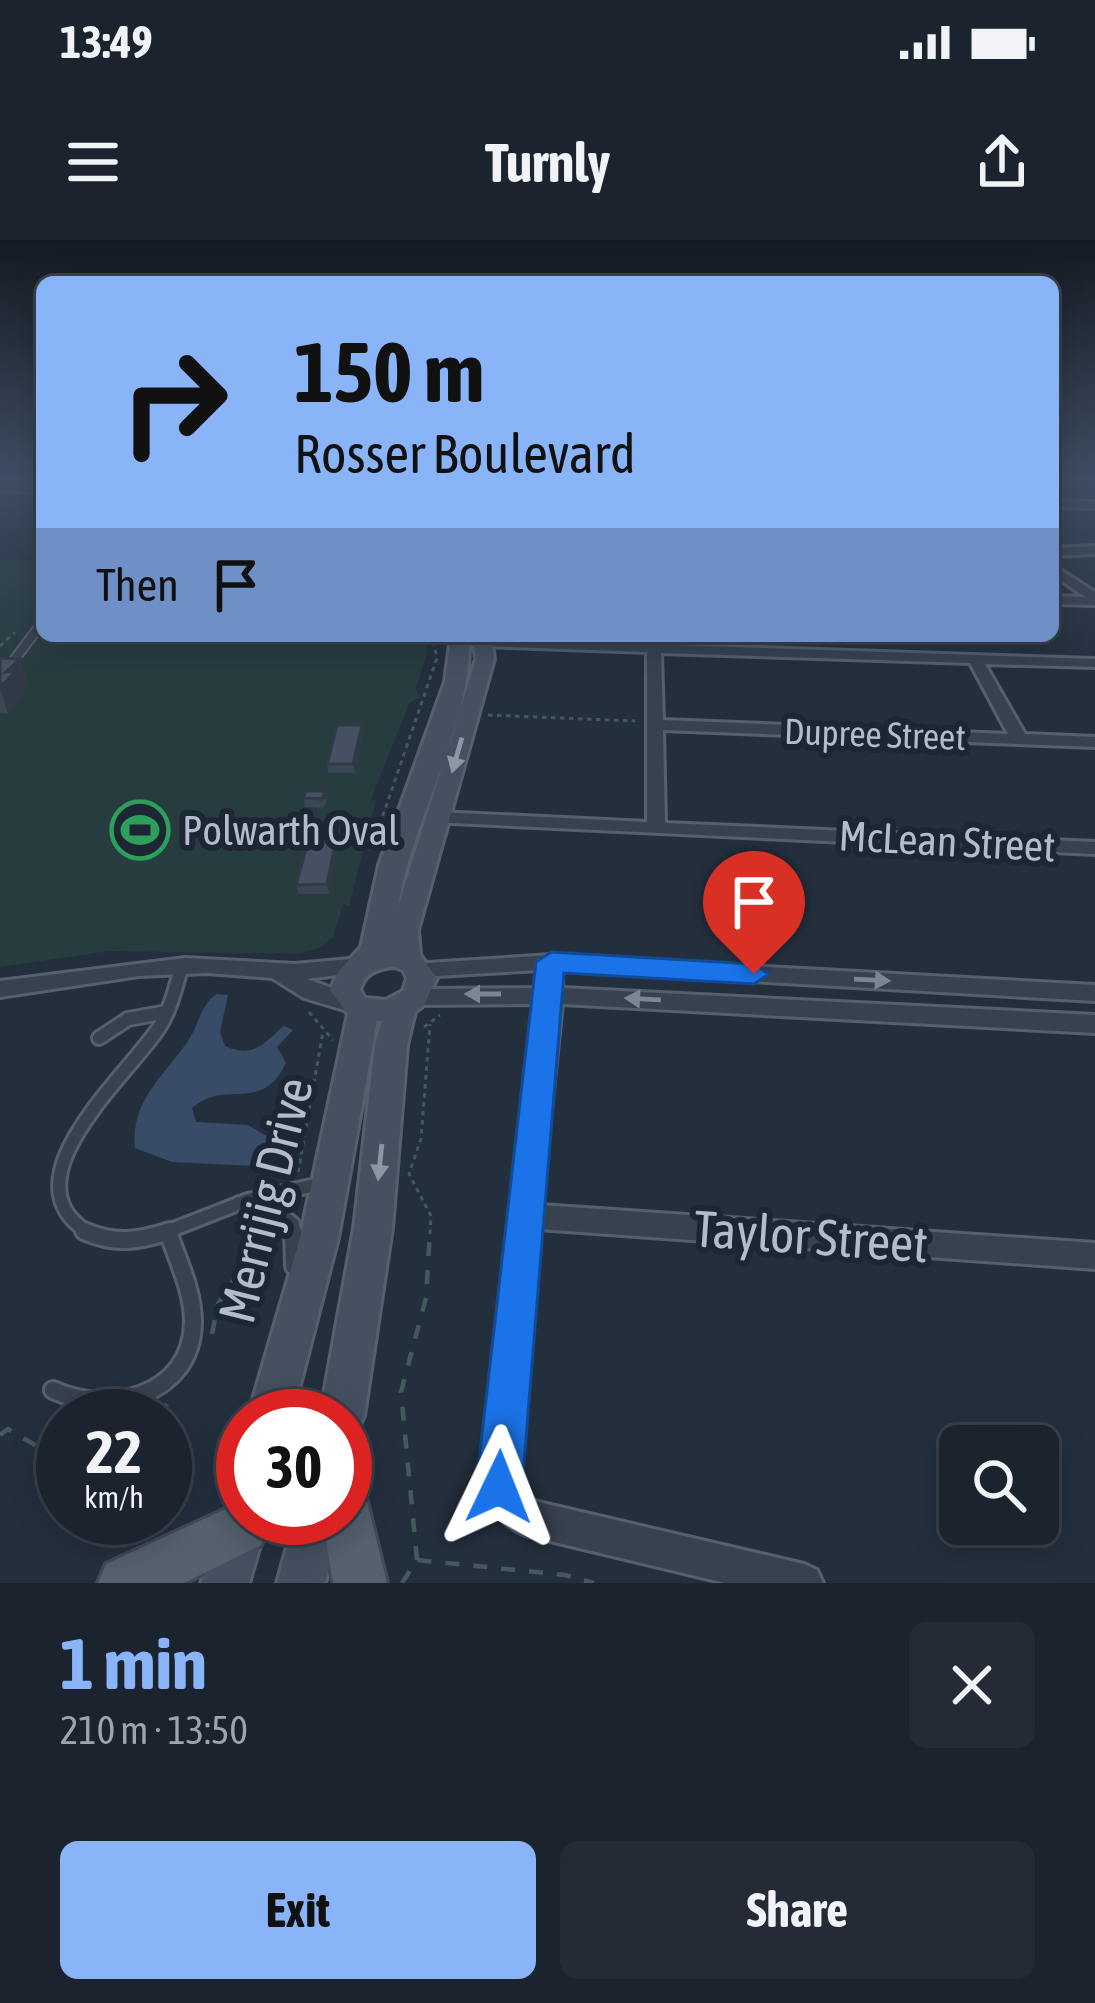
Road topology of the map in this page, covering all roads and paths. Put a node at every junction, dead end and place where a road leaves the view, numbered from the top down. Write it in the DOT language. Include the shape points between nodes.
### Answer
graph roads {
  1 [pos="1095,550"];
  2 [pos="1059,552"];
  3 [pos="1059,573"];
  4 [pos="1059,599"];
  5 [pos="1095,600"];
  6 [pos="36,630"];
  7 [pos="433,642"];
  8 [pos="471,642"];
  9 [pos="474,642"];
  10 [pos="533,642"];
  11 [pos="749,644"];
  12 [pos="654,648"];
  13 [pos="975,659"];
  14 [pos="1095,663"];
  15 [pos="0,674"];
  16 [pos="488,716"];
  17 [pos="655,723"];
  18 [pos="1018,740"];
  19 [pos="1095,742"];
  20 [pos="438,818"];
  21 [pos="656,827"];
  22 [pos="1095,848"];
  23 [pos="369,863"];
  24 [pos="365,962"];
  25 [pos="182,965"];
  26 [pos="270,970"];
  27 [pos="551,978"];
  28 [pos="0,989"];
  29 [pos="1095,993"];
  30 [pos="399,996"];
  31 [pos="167,1012"];
  32 [pos="1095,1024"];
  33 [pos="323,1032"];
  34 [pos="99,1038"];
  35 [pos="333,1177"];
  36 [pos="293,1192"];
  37 [pos="238,1203"];
  38 [pos="279,1212"];
  39 [pos="527,1216"];
  40 [pos="168,1232"];
  41 [pos="1095,1256"];
  42 [pos="205,1351"];
  43 [pos="150,1389"];
  44 [pos="274,1389"];
  45 [pos="277,1389"];
  46 [pos="346,1389"];
  47 [pos="0,1435"];
  48 [pos="36,1446"];
  49 [pos="216,1536"];
  50 [pos="237,1545"];
  51 [pos="311,1545"];
  52 [pos="353,1545"];
  53 [pos="417,1560"];
  54 [pos="124,1583"];
  55 [pos="225,1583"];
  56 [pos="301,1583"];
  57 [pos="360,1583"];
  58 [pos="402,1583"];
  59 [pos="594,1583"];
  60 [pos="804,1583"];
  1 -- 2 [label="street"];
  3 -- 5 [label="street"];
  4 -- 5 [label="street"];
  6 -- 15 [label="lane"];
  7 -- 23 [label="path" via="437,658"];
  8 -- 24 [label="street, Merrijig Drive"];
  9 -- 20 [label="street, Merrijig Drive, one-way" via="485,659"];
  10 -- 12 [label="street"];
  11 -- 12 [label="street"];
  11 -- 13 [label="street"];
  12 -- 17 [label="street"];
  13 -- 14 [label="street"];
  13 -- 18 [label="street"];
  16 -- 17 [label="path"];
  17 -- 18 [label="street, Dupree Street"];
  17 -- 21 [label="street"];
  18 -- 19 [label="street, Dupree Street"];
  20 -- 21 [label="street, McLean Street"];
  20 -- 30 [label="street, Merrijig Drive" via="404,930"];
  21 -- 22 [label="street, McLean Street"];
  24 -- 26 [label="street" via="320,974"];
  24 -- 30 [label="street"];
  24 -- 30 [label="street, Merrijig Drive" via="345,990"];
  25 -- 26 [label="street"];
  25 -- 28 [label="street"];
  25 -- 31 [label="lane"];
  26 -- 30 [label="street" via="313,992"];
  27 -- 29 [label="street, one-way"];
  27 -- 30 [label="street"];
  32 -- 27 [label="street, one-way"];
  27 -- 39 [label="street"];
  30 -- 35 [label="street, Merrijig Drive"];
  30 -- 46 [label="street, Merrijig Drive, one-way"];
  30 -- 53 [label="path" via="421,1138 409,1174 431,1216 426,1298 401,1392"];
  31 -- 34 [label="lane" via="128,1019"];
  31 -- 40 [label="lane" via="81,1122 61,1182 67,1215 87,1234 120,1242"];
  33 -- 36 [label="path"];
  35 -- 36 [label="lane"];
  35 -- 45 [label="street, Merrijig Drive"];
  36 -- 37 [label="lane"];
  37 -- 38 [label="lane"];
  37 -- 40 [label="lane"];
  38 -- 42 [label="path" via="218,1304"];
  38 -- 44 [label="lane" via="297,1240"];
  39 -- 41 [label="street, Taylor Street"];
  39 -- 60 [label="street" via="499,1462 509,1507"];
  40 -- 43 [label="lane" via="192,1333 184,1355"];
  47 -- 48 [label="path" via="8,1429"];
  49 -- 54 [label="main road"];
  50 -- 55 [label="street"];
  51 -- 56 [label="street"];
  52 -- 57 [label="main road"];
  53 -- 58 [label="path"];
  53 -- 59 [label="path"];
}
